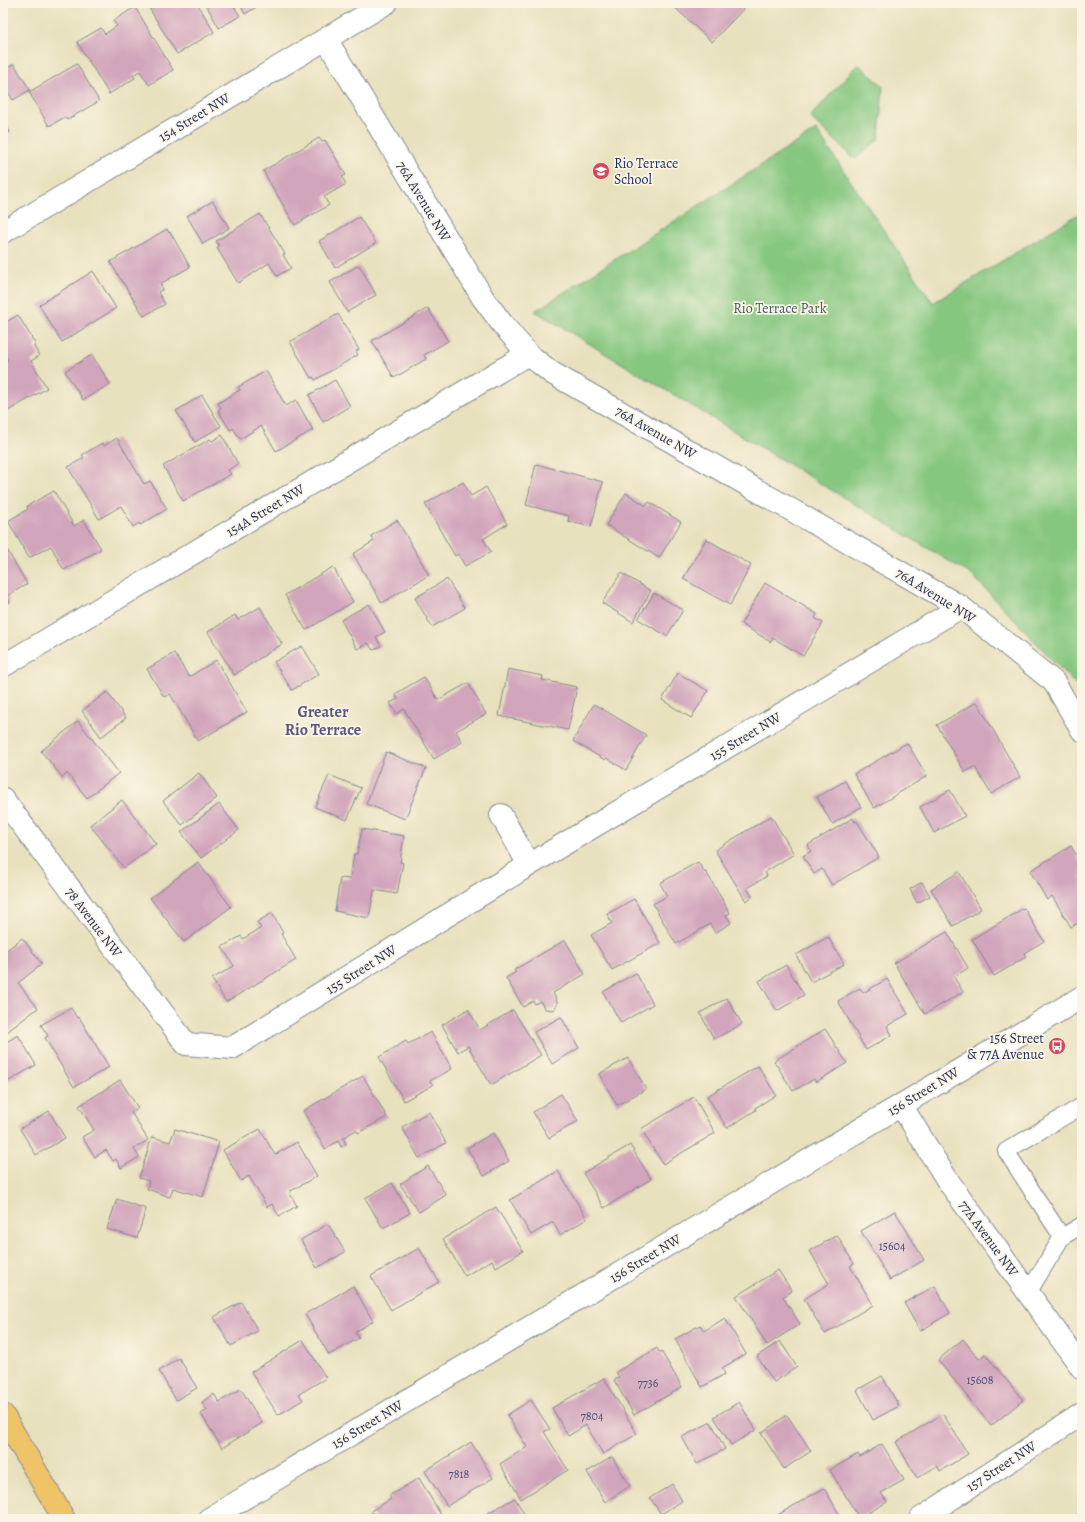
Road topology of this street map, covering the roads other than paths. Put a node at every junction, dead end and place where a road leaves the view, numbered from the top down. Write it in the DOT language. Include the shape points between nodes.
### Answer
graph roads {
  1 [pos="386,3"];
  2 [pos="326,39"];
  3 [pos="3,232"];
  4 [pos="528,354"];
  5 [pos="961,607"];
  6 [pos="3,666"];
  7 [pos="1082,730"];
  8 [pos="3,799"];
  9 [pos="501,815"];
  10 [pos="530,865"];
  11 [pos="1082,997"];
  12 [pos="186,1044"];
  13 [pos="901,1105"];
  14 [pos="1082,1106"];
  15 [pos="1082,1226"];
  16 [pos="1062,1237"];
  17 [pos="1028,1293"];
  18 [pos="1082,1368"];
  19 [pos="3,1414"];
  20 [pos="1082,1414"];
  21 [pos="215,1515"];
  22 [pos="64,1519"];
  23 [pos="920,1519"];
  1 -- 2 [label="street, 154 Street NW"];
  2 -- 3 [label="street, 154 Street NW"];
  2 -- 4 [label="street, 76A Avenue NW" via="483,298 502,325"];
  4 -- 5 [label="street, 76A Avenue NW" via="552,373"];
  4 -- 6 [label="street, 154A Street NW"];
  5 -- 7 [label="street, 76A Avenue NW" via="1054,682"];
  5 -- 10 [label="street, 155 Street NW"];
  8 -- 12 [label="street, 78 Avenue NW"];
  9 -- 10 [label="street"];
  10 -- 12 [label="street, 155 Street NW" via="232,1048"];
  11 -- 13 [label="street, 156 Street NW"];
  13 -- 17 [label="street, 77A Avenue NW" via="946,1178"];
  13 -- 21 [label="street, 156 Street NW"];
  14 -- 16 [label="lane" via="1006,1151"];
  15 -- 16 [label="lane"];
  16 -- 17 [label="lane"];
  17 -- 18 [label="street, 77A Avenue NW"];
  19 -- 22 [label="highway"];
  20 -- 23 [label="street, 157 Street NW"];
}
